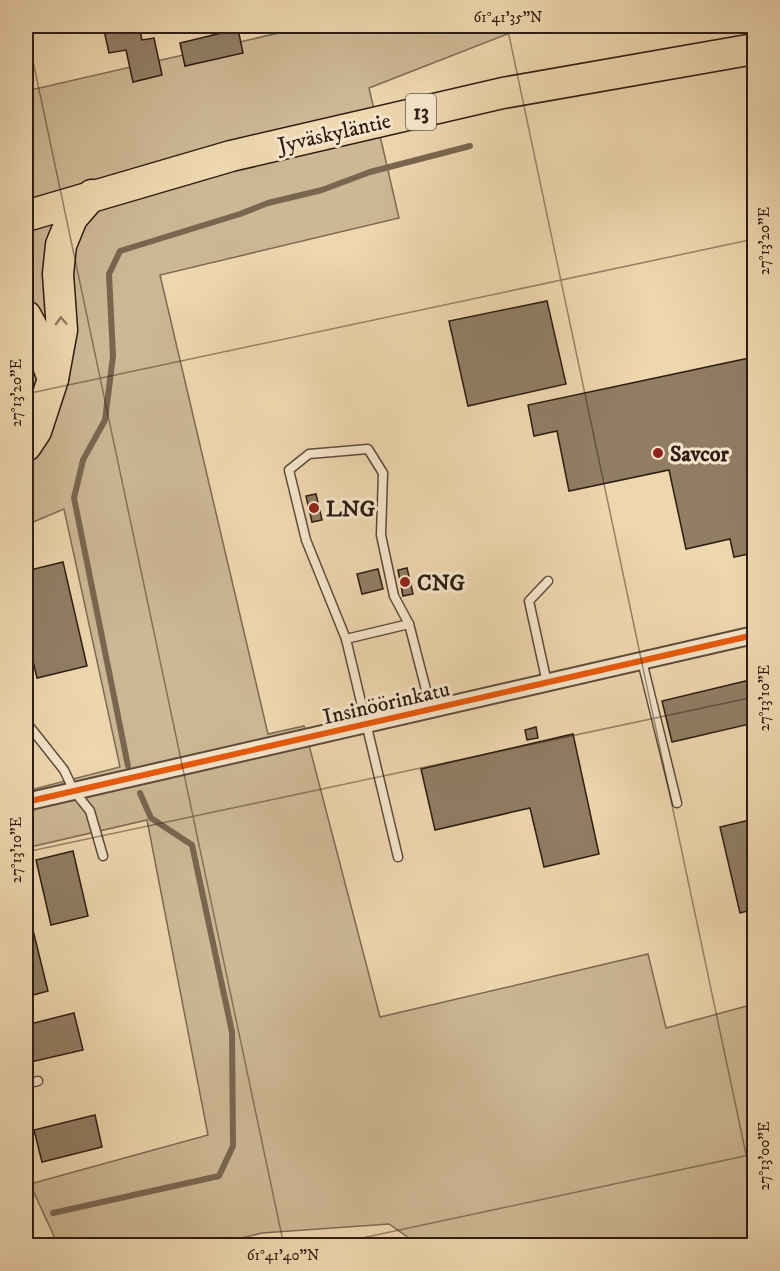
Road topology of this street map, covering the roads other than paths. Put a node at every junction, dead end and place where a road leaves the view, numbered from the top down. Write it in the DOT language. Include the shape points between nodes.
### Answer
graph roads {
  1 [pos="754,49"];
  2 [pos="92,195"];
  3 [pos="26,216"];
  4 [pos="26,316"];
  5 [pos="53,379"];
  6 [pos="26,446"];
  7 [pos="548,581"];
  8 [pos="409,624"];
  9 [pos="754,635"];
  10 [pos="346,639"];
  11 [pos="642,661"];
  12 [pos="547,683"];
  13 [pos="431,710"];
  14 [pos="26,722"];
  15 [pos="366,725"];
  16 [pos="74,791"];
  17 [pos="26,802"];
  18 [pos="677,803"];
  19 [pos="103,856"];
  20 [pos="398,857"];
  21 [pos="38,1081"];
  22 [pos="26,1084"];
  1 -- 2 [label="highway, Jyväskyläntie / 13" via="504,93 231,156"];
  2 -- 3 [label="highway, Jyväskyläntie / 13"];
  5 -- 2 [label="highway, one-way" via="62,330 58,274 61,245 72,218"];
  4 -- 5 [label="highway"];
  5 -- 6 [label="highway" via="36,431"];
  7 -- 12 [label="lane" via="529,601"];
  8 -- 10 [label="lane"];
  8 -- 10 [label="lane" via="394,596 381,535 383,473 368,449 309,454 289,470 306,540"];
  8 -- 13 [label="lane"];
  9 -- 11 [label="street, Insinöörinkatu"];
  10 -- 15 [label="lane"];
  11 -- 12 [label="street, Insinöörinkatu"];
  11 -- 18 [label="lane"];
  12 -- 13 [label="street, Insinöörinkatu"];
  13 -- 15 [label="street, Insinöörinkatu"];
  14 -- 16 [label="lane" via="64,770"];
  15 -- 16 [label="street, Insinöörinkatu"];
  15 -- 20 [label="lane"];
  16 -- 17 [label="street, Insinöörinkatu"];
  16 -- 19 [label="lane" via="90,811"];
  21 -- 22 [label="lane"];
}
